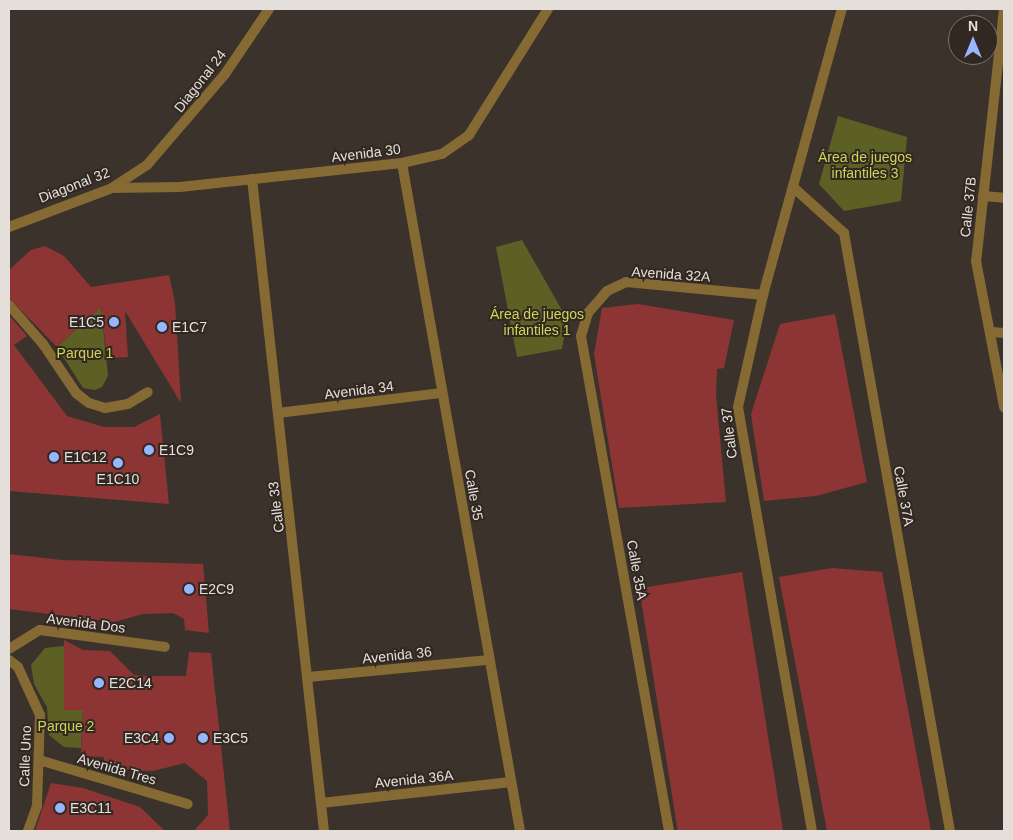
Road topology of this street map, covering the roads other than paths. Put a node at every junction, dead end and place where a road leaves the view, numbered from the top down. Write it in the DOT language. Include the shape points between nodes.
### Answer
graph roads {
  1 [pos="269,9"];
  2 [pos="548,9"];
  3 [pos="842,9"];
  4 [pos="1004,9"];
  5 [pos="1000,81"];
  6 [pos="402,163"];
  7 [pos="147,165"];
  8 [pos="252,179"];
  9 [pos="793,187"];
  10 [pos="112,188"];
  11 [pos="983,196"];
  12 [pos="1004,198"];
  13 [pos="9,226"];
  14 [pos="763,295"];
  15 [pos="9,304"];
  16 [pos="588,314"];
  17 [pos="992,332"];
  18 [pos="1004,333"];
  19 [pos="148,392"];
  20 [pos="442,394"];
  21 [pos="1004,407"];
  22 [pos="278,413"];
  23 [pos="165,647"];
  24 [pos="9,649"];
  25 [pos="9,660"];
  26 [pos="489,660"];
  27 [pos="308,677"];
  28 [pos="38,760"];
  29 [pos="511,782"];
  30 [pos="321,803"];
  31 [pos="188,804"];
  32 [pos="28,831"];
  33 [pos="324,831"];
  34 [pos="520,831"];
  35 [pos="669,831"];
  36 [pos="812,831"];
  37 [pos="950,831"];
  1 -- 7 [label="street, Diagonal 24" via="225,74"];
  2 -- 6 [label="street, Avenida 30" via="469,135 442,154"];
  3 -- 9 [label="street, Calle 37"];
  4 -- 5 [label="street, Calle 37B"];
  5 -- 11 [label="street, Calle 37B"];
  6 -- 8 [label="street, Avenida 30"];
  6 -- 20 [label="street, Calle 35"];
  7 -- 10 [label="street, Diagonal 32"];
  8 -- 10 [label="street, Avenida 30" via="180,187"];
  8 -- 22 [label="street, Calle 33"];
  9 -- 14 [label="street, Calle 37"];
  9 -- 37 [label="street, Calle 37A" via="844,233"];
  10 -- 13 [label="street, Diagonal 32"];
  11 -- 12 [label="street"];
  11 -- 17 [label="street, Calle 37B" via="976,260"];
  14 -- 16 [label="street, Avenida 32A" via="626,282 607,291"];
  14 -- 36 [label="street, Calle 37" via="739,393 739,423"];
  15 -- 19 [label="street" via="44,344 76,393 89,403 105,408 128,404"];
  16 -- 35 [label="street, Calle 35A" via="581,336"];
  17 -- 18 [label="street"];
  17 -- 21 [label="street, Calle 37B"];
  20 -- 22 [label="street, Avenida 34"];
  20 -- 26 [label="street, Calle 35"];
  22 -- 27 [label="street, Calle 33"];
  23 -- 24 [label="street, Avenida Dos" via="40,630"];
  25 -- 28 [label="street, Calle Uno" via="18,667 40,716"];
  26 -- 27 [label="street, Avenida 36"];
  26 -- 29 [label="street, Calle 35"];
  27 -- 30 [label="street, Calle 33"];
  28 -- 31 [label="street, Avenida Tres"];
  28 -- 32 [label="street, Calle Uno" via="37,806"];
  29 -- 30 [label="street, Avenida 36A"];
  29 -- 34 [label="street, Calle 35"];
  30 -- 33 [label="street, Calle 33"];
}
